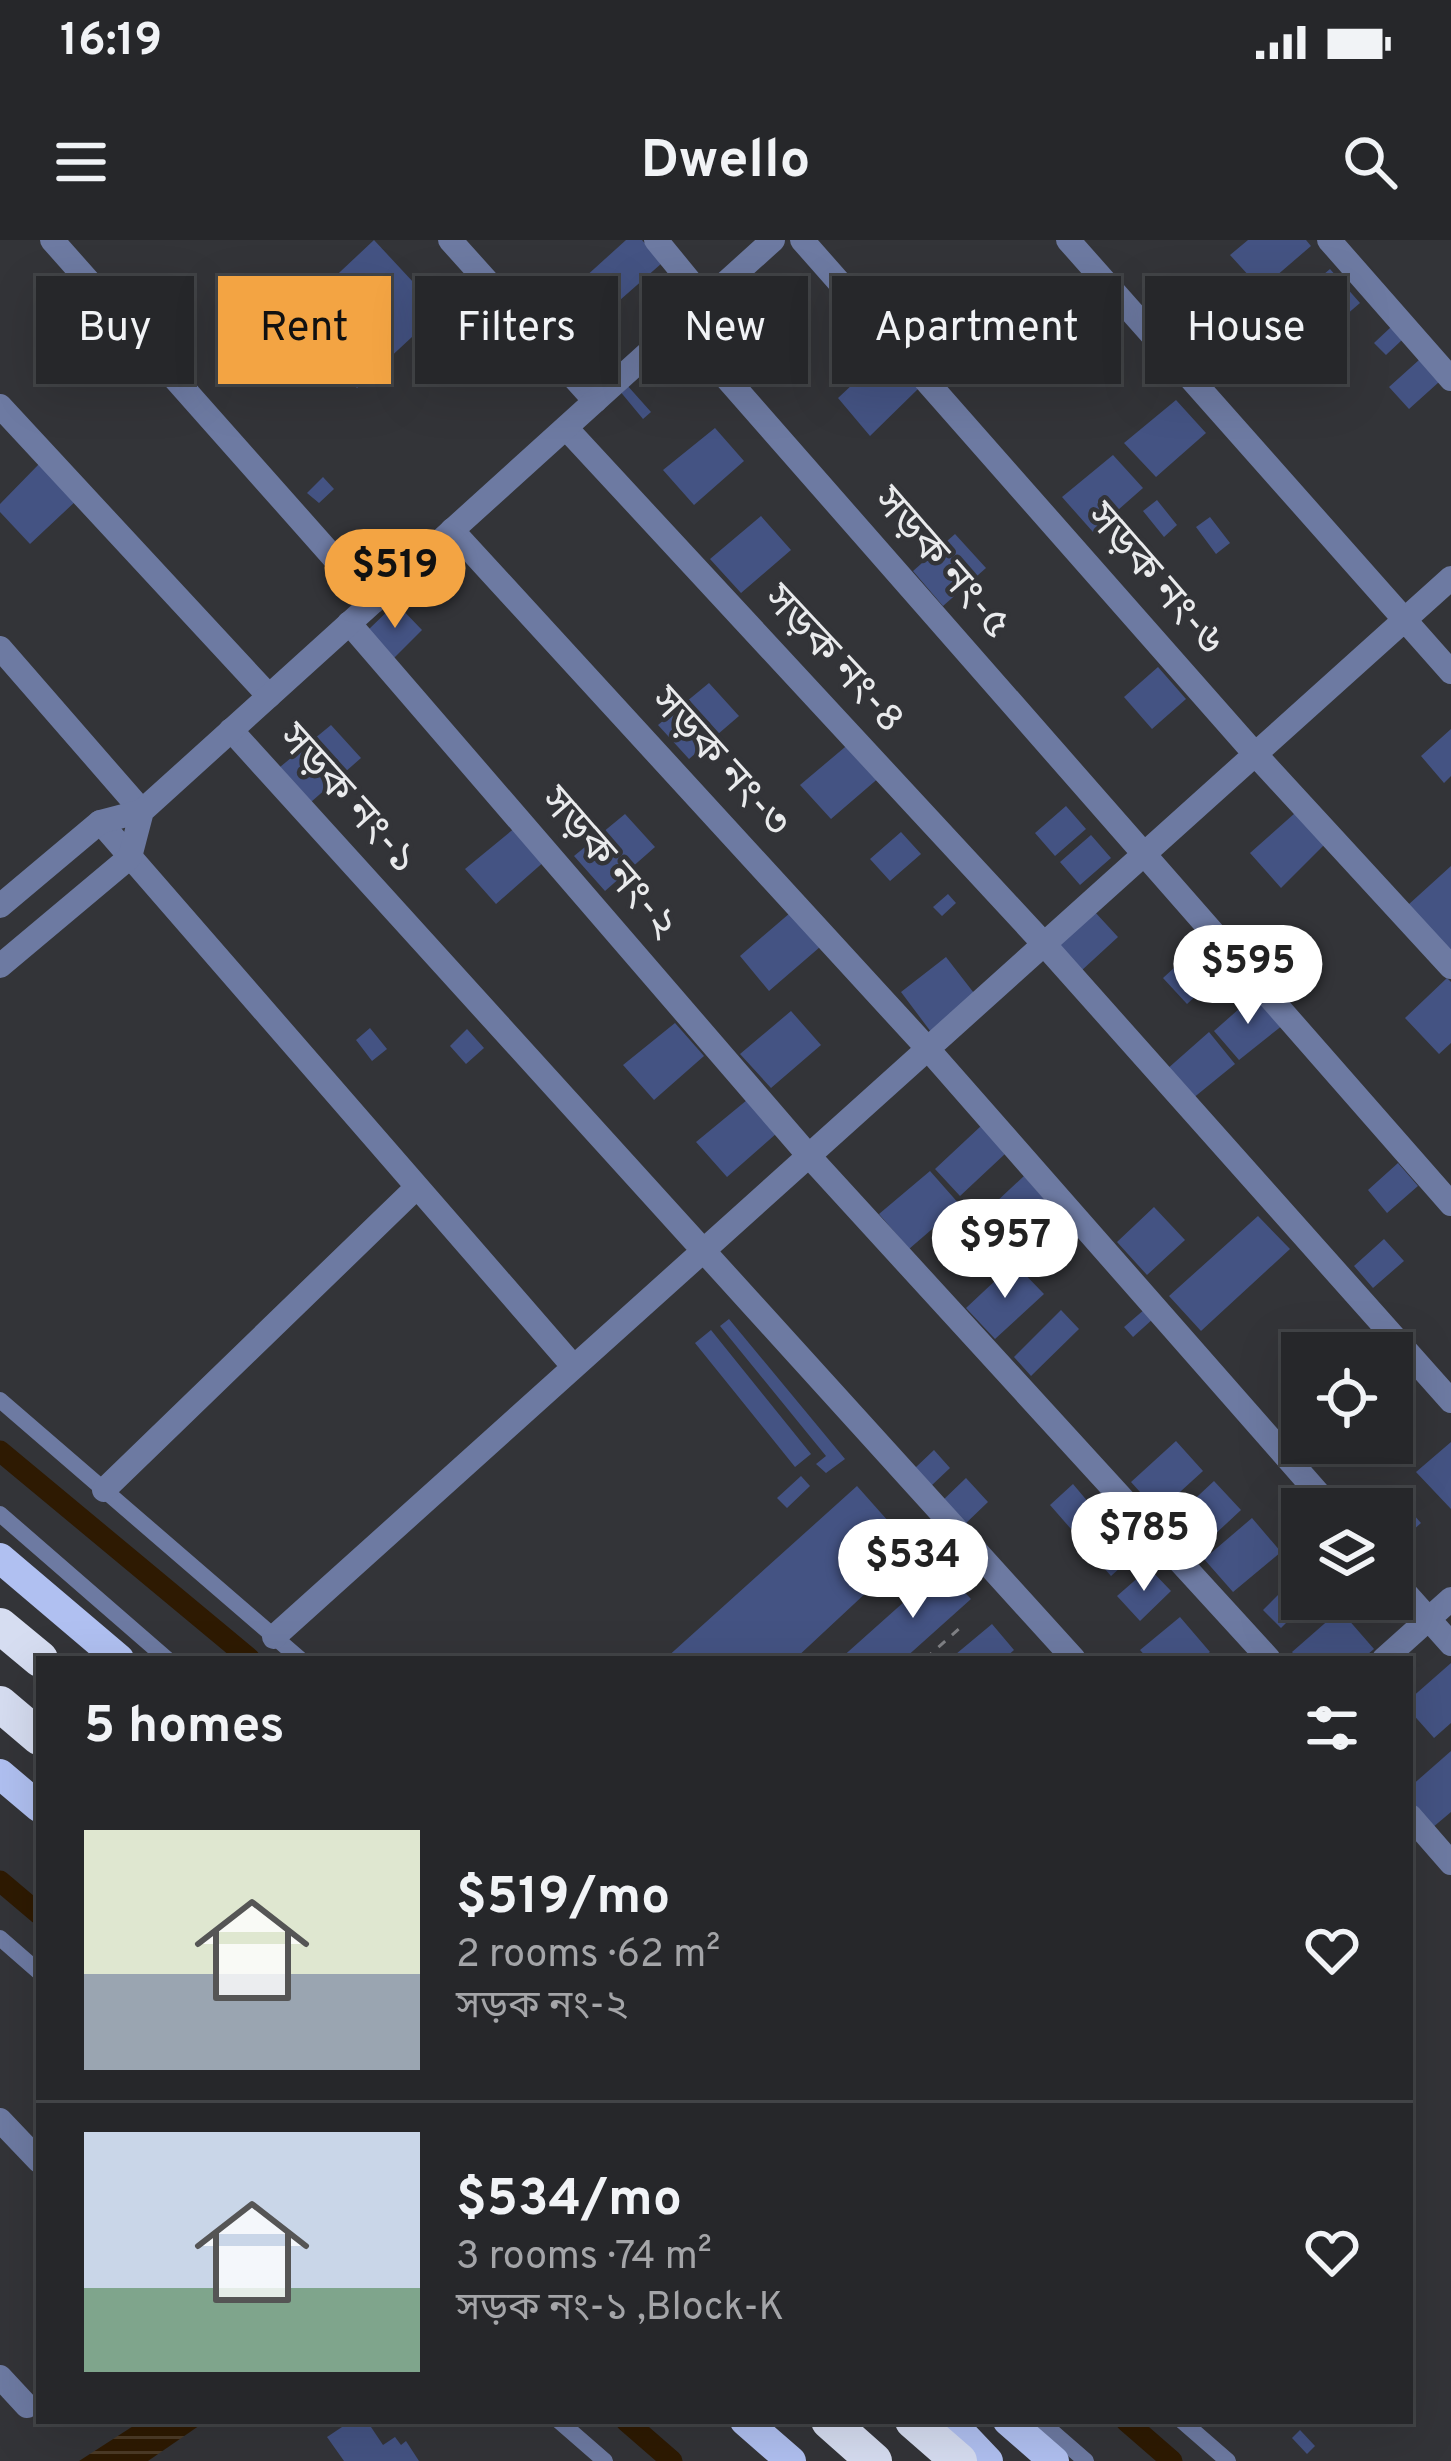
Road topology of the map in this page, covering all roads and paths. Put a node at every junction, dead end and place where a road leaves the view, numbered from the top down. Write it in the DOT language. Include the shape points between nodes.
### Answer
graph roads {
  1 [pos="52,240"];
  2 [pos="449,240"];
  3 [pos="656,240"];
  4 [pos="773,240"];
  5 [pos="802,240"];
  6 [pos="1068,240"];
  7 [pos="1329,240"];
  8 [pos="686,276"];
  9 [pos="733,276"];
  10 [pos="642,359"];
  11 [pos="1451,379"];
  12 [pos="732,384"];
  13 [pos="595,401"];
  14 [pos="0,406"];
  15 [pos="566,428"];
  16 [pos="452,530"];
  17 [pos="1451,578"];
  18 [pos="373,602"];
  19 [pos="1405,620"];
  20 [pos="349,623"];
  21 [pos="0,648"];
  22 [pos="1451,672"];
  23 [pos="268,696"];
  24 [pos="231,730"];
  25 [pos="1256,754"];
  26 [pos="142,811"];
  27 [pos="100,822"];
  28 [pos="1144,854"];
  29 [pos="130,857"];
  30 [pos="0,906"];
  31 [pos="1044,944"];
  32 [pos="0,966"];
  33 [pos="1451,967"];
  34 [pos="928,1049"];
  35 [pos="809,1156"];
  36 [pos="417,1187"];
  37 [pos="1451,1204"];
  38 [pos="702,1252"];
  39 [pos="574,1367"];
  40 [pos="0,1400"];
  41 [pos="1451,1401"];
  42 [pos="1314,1488"];
  43 [pos="104,1490"];
  44 [pos="0,1514"];
  45 [pos="0,1558"];
  46 [pos="1451,1598"];
  47 [pos="1413,1602"];
  48 [pos="1428,1619"];
  49 [pos="0,1626"];
  50 [pos="961,1627"];
  51 [pos="274,1637"];
  52 [pos="1451,1644"];
  53 [pos="36,1656"];
  54 [pos="115,1656"];
  55 [pos="163,1656"];
  56 [pos="296,1656"];
  57 [pos="928,1656"];
  58 [pos="1071,1656"];
  59 [pos="1266,1656"];
  60 [pos="1387,1656"];
  61 [pos="0,1704"];
  62 [pos="36,1734"];
  63 [pos="0,1774"];
  64 [pos="36,1804"];
  65 [pos="1413,1819"];
  66 [pos="1451,1863"];
  67 [pos="0,1938"];
  68 [pos="36,1969"];
  69 [pos="0,2120"];
  70 [pos="36,2158"];
  71 [pos="0,2377"];
  72 [pos="27,2406"];
  73 [pos="562,2424"];
  74 [pos="748,2424"];
  75 [pos="832,2424"];
  76 [pos="917,2424"];
  77 [pos="953,2424"];
  78 [pos="1011,2424"];
  79 [pos="1043,2424"];
  80 [pos="1185,2424"];
  81 [pos="605,2461"];
  82 [pos="790,2461"];
  83 [pos="874,2461"];
  84 [pos="958,2461"];
  85 [pos="988,2461"];
  86 [pos="1054,2461"];
  87 [pos="1086,2461"];
  88 [pos="1228,2461"];
  1 -- 18 [label="street"];
  2 -- 13 [label="street"];
  3 -- 8 [label="street"];
  4 -- 9 [label="street, সড়ক নং-১"];
  5 -- 25 [label="street, সড়ক নং-৬"];
  6 -- 19 [label="street"];
  7 -- 11 [label="street"];
  10 -- 13 [label="street, সড়ক নং-১"];
  12 -- 28 [label="street, সড়ক নং-৫"];
  13 -- 15 [label="street, সড়ক নং-১"];
  14 -- 23 [label="street"];
  15 -- 16 [label="street, সড়ক নং-১"];
  15 -- 31 [label="street, সড়ক নং-৪"];
  16 -- 18 [label="street, সড়ক নং-১"];
  16 -- 34 [label="street, সড়ক নং-৩"];
  17 -- 19 [label="street"];
  18 -- 20 [label="street, সড়ক নং-১"];
  19 -- 22 [label="street"];
  19 -- 25 [label="street"];
  20 -- 23 [label="street, সড়ক নং-১"];
  20 -- 35 [label="street, সড়ক নং-২"];
  21 -- 26 [label="street"];
  23 -- 24 [label="street, সড়ক নং-১"];
  24 -- 26 [label="street"];
  24 -- 38 [label="street, সড়ক নং-১"];
  25 -- 28 [label="street"];
  25 -- 33 [label="street, সড়ক নং-৬"];
  26 -- 27 [label="street"];
  26 -- 29 [label="street"];
  27 -- 29 [label="street"];
  27 -- 30 [label="street"];
  28 -- 31 [label="street"];
  28 -- 37 [label="street, সড়ক নং-৫"];
  29 -- 32 [label="street"];
  29 -- 36 [label="street"];
  31 -- 34 [label="street"];
  31 -- 41 [label="street, সড়ক নং-৪"];
  34 -- 35 [label="street"];
  34 -- 42 [label="street, সড়ক নং-৩"];
  35 -- 38 [label="street"];
  35 -- 59 [label="street, সড়ক নং-২"];
  36 -- 39 [label="street"];
  36 -- 43 [label="street"];
  38 -- 39 [label="street"];
  38 -- 58 [label="street, সড়ক নং-১"];
  39 -- 51 [label="street"];
  40 -- 43 [label="street"];
  43 -- 51 [label="street"];
  44 -- 55 [label="street"];
  45 -- 54 [label="main road"];
  46 -- 48 [label="street"];
  47 -- 48 [label="street"];
  48 -- 52 [label="street"];
  48 -- 60 [label="street"];
  49 -- 53 [label="highway"];
  50 -- 57 [label="path"];
  51 -- 56 [label="street"];
  61 -- 62 [label="highway"];
  63 -- 64 [label="main road"];
  65 -- 66 [label="street"];
  67 -- 68 [label="street"];
  69 -- 70 [label="street"];
  71 -- 72 [label="street"];
  73 -- 81 [label="street"];
  74 -- 82 [label="main road"];
  75 -- 83 [label="highway"];
  76 -- 84 [label="highway"];
  77 -- 85 [label="main road"];
  78 -- 86 [label="main road"];
  79 -- 87 [label="street"];
  80 -- 88 [label="street"];
}
